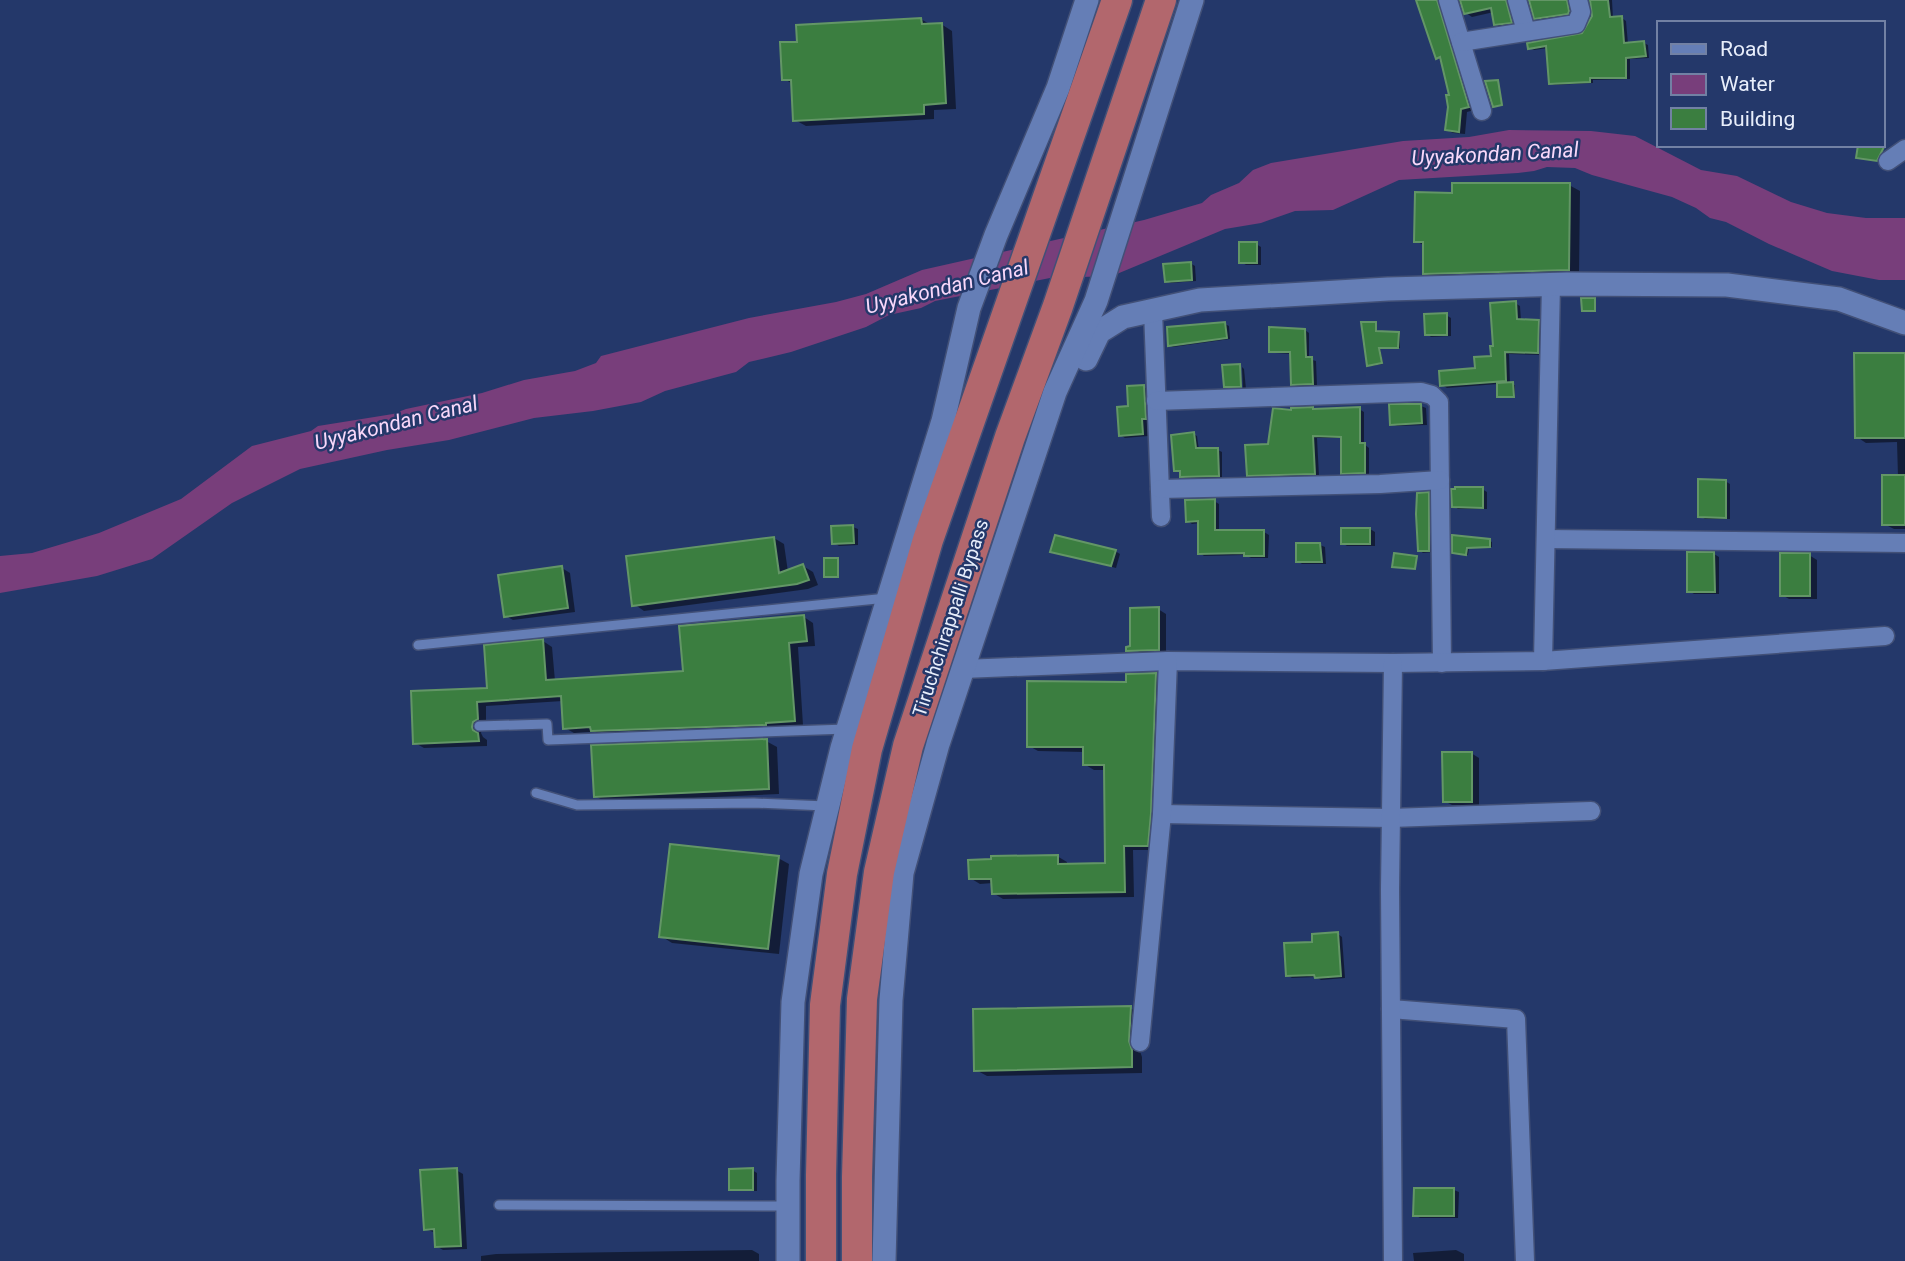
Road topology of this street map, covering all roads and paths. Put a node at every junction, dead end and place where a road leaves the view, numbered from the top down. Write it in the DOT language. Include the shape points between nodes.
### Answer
graph roads {
  1 [pos="1087,0"];
  2 [pos="1117,0"];
  3 [pos="1161,0"];
  4 [pos="1192,0"];
  5 [pos="1448,0"];
  6 [pos="1517,0"];
  7 [pos="1578,0"];
  8 [pos="1526,31"];
  9 [pos="1461,42"];
  10 [pos="1482,111"];
  11 [pos="1905,149"];
  12 [pos="1888,161"];
  13 [pos="1551,284"];
  14 [pos="1153,311"];
  15 [pos="1905,323"];
  16 [pos="1156,401"];
  17 [pos="1035,450"];
  18 [pos="1440,480"];
  19 [pos="1160,489"];
  20 [pos="1161,517"];
  21 [pos="1546,539"];
  22 [pos="1905,542"];
  23 [pos="888,598"];
  24 [pos="1885,636"];
  25 [pos="418,645"];
  26 [pos="1168,661"];
  27 [pos="1543,661"];
  28 [pos="1393,663"];
  29 [pos="1442,663"];
  30 [pos="963,669"];
  31 [pos="479,726"];
  32 [pos="848,729"];
  33 [pos="536,793"];
  34 [pos="828,806"];
  35 [pos="1591,811"];
  36 [pos="1162,814"];
  37 [pos="1391,818"];
  38 [pos="1391,1009"];
  39 [pos="1140,1042"];
  40 [pos="499,1205"];
  41 [pos="788,1206"];
  42 [pos="788,1261"];
  43 [pos="821,1261"];
  44 [pos="857,1261"];
  45 [pos="884,1261"];
  46 [pos="1393,1261"];
  47 [pos="1525,1261"];
  1 -- 23 [label="street" via="1058,88 969,309 943,421"];
  2 -- 43 [label="highway, Tiruchchirappalli Bypass" via="928,540 867,749 842,874 825,1005"];
  3 -- 44 [label="highway, Tiruchchirappalli Bypass" via="908,746 878,872 862,999"];
  4 -- 17 [label="street" via="1096,301"];
  5 -- 9 [label="street"];
  6 -- 8 [label="street"];
  7 -- 8 [label="street" via="1581,12 1576,24"];
  8 -- 9 [label="street"];
  9 -- 10 [label="street"];
  11 -- 12 [label="street"];
  13 -- 14 [label="street" via="1200,300"];
  13 -- 15 [label="street" via="1727,285 1839,299"];
  13 -- 21 [label="street"];
  14 -- 16 [label="street"];
  14 -- 17 [label="street" via="1124,317 1099,332 1063,408"];
  16 -- 18 [label="street" via="1432,395 1438,402"];
  16 -- 19 [label="street"];
  17 -- 30 [label="street"];
  18 -- 19 [label="street"];
  18 -- 29 [label="street"];
  19 -- 20 [label="street"];
  21 -- 22 [label="street"];
  21 -- 27 [label="street"];
  23 -- 25 [label="lane"];
  23 -- 32 [label="street"];
  24 -- 27 [label="street"];
  26 -- 28 [label="street"];
  26 -- 30 [label="street"];
  26 -- 36 [label="street"];
  27 -- 29 [label="street"];
  28 -- 29 [label="street"];
  28 -- 37 [label="street"];
  30 -- 45 [label="street" via="902,873 891,1000"];
  31 -- 32 [label="lane" via="547,724 548,740"];
  32 -- 34 [label="street"];
  33 -- 34 [label="lane" via="577,805"];
  34 -- 41 [label="street" via="811,874 793,1002"];
  35 -- 37 [label="street"];
  36 -- 37 [label="street"];
  36 -- 39 [label="street"];
  37 -- 38 [label="street"];
  38 -- 46 [label="street"];
  38 -- 47 [label="street" via="1516,1019"];
  40 -- 41 [label="lane"];
  41 -- 42 [label="street"];
}
